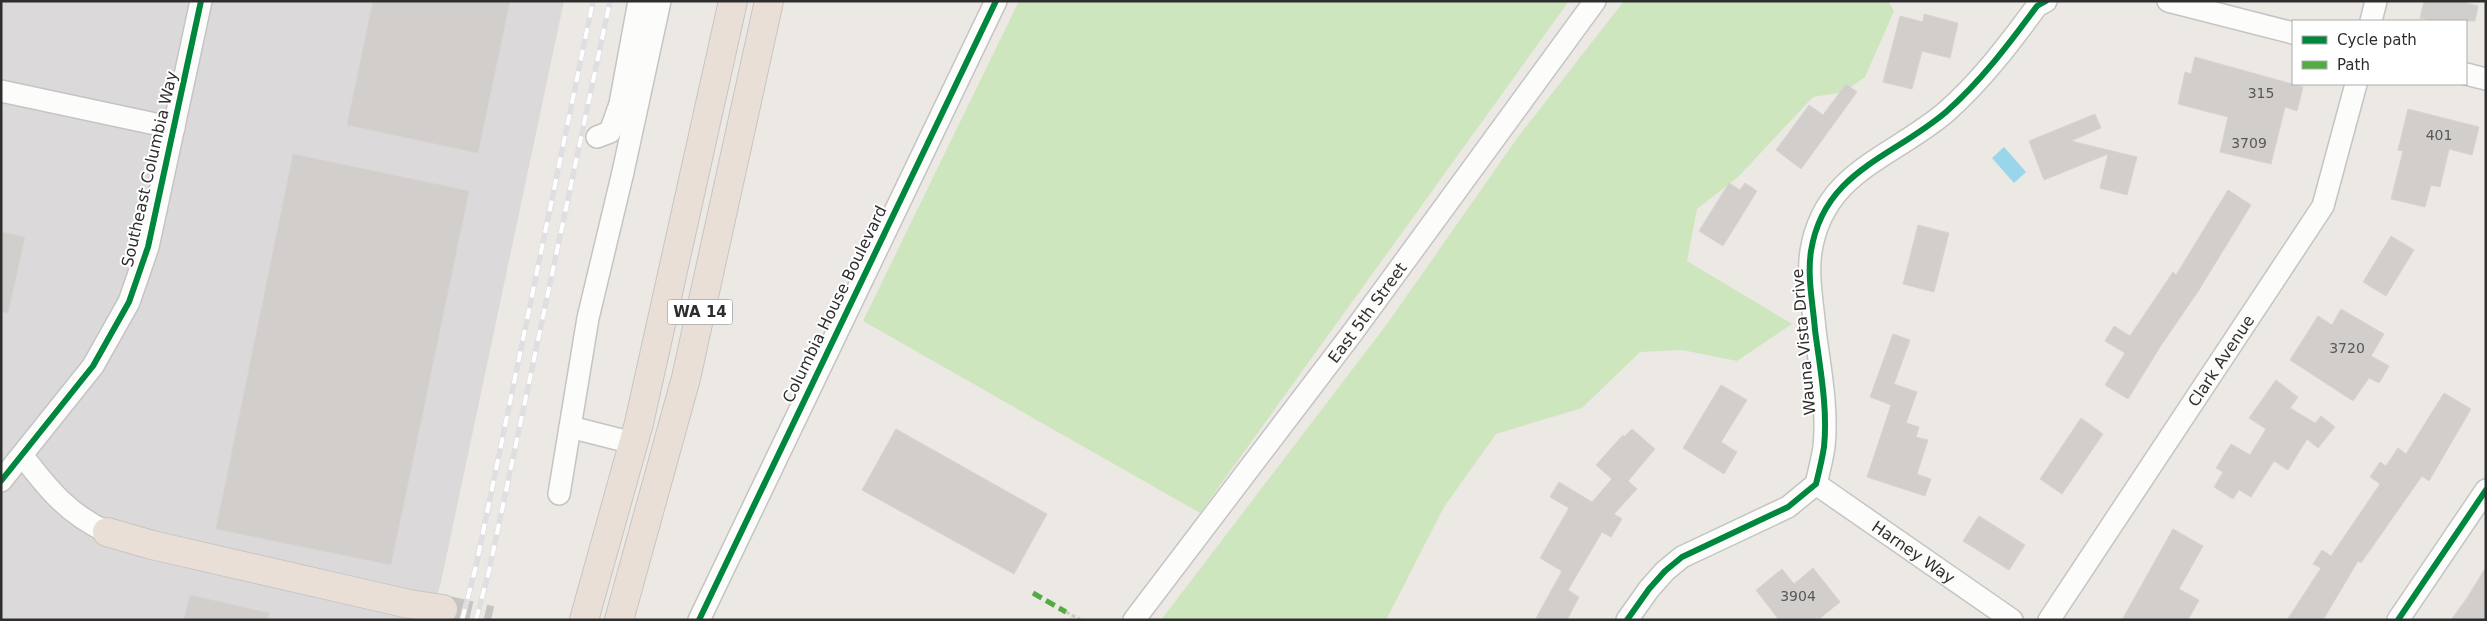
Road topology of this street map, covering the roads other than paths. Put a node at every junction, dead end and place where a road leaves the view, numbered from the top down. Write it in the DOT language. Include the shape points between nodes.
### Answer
graph roads {
  1 [pos="201,1"];
  2 [pos="639,1"];
  3 [pos="660,1"];
  4 [pos="734,1"];
  5 [pos="769,1"];
  6 [pos="996,1"];
  7 [pos="1595,1"];
  8 [pos="2046,1"];
  9 [pos="2168,1"];
  10 [pos="2376,1"];
  11 [pos="2372,20"];
  12 [pos="2292,33"];
  13 [pos="2467,74"];
  14 [pos="2486,79"];
  15 [pos="2356,85"];
  16 [pos="1,91"];
  17 [pos="174,128"];
  18 [pos="597,137"];
  19 [pos="570,427"];
  20 [pos="633,444"];
  21 [pos="22,455"];
  22 [pos="1,463"];
  23 [pos="1,481"];
  24 [pos="1816,484"];
  25 [pos="2486,490"];
  26 [pos="559,494"];
  27 [pos="107,532"];
  28 [pos="443,609"];
  29 [pos="584,620"];
  30 [pos="619,620"];
  31 [pos="699,620"];
  32 [pos="1134,620"];
  33 [pos="1627,620"];
  34 [pos="2012,620"];
  35 [pos="2048,620"];
  36 [pos="2398,620"];
  1 -- 17 [label="street, Southeast Columbia Way"];
  2 -- 18 [label="street" via="620,104 610,132"];
  3 -- 19 [label="street" via="588,318"];
  4 -- 20 [label="highway, WA 14"];
  5 -- 30 [label="highway, WA 14" via="686,378"];
  6 -- 31 [label="street, Columbia House Boulevard"];
  7 -- 32 [label="street, East 5th Street" via="1359,324"];
  8 -- 24 [label="street, Wauna Vista Drive" via="2037,6 1996,61 1947,111 1867,166 1827,203 1816,227 1811,252 1810,279 1824,404 1824,446"];
  9 -- 12 [label="street"];
  10 -- 11 [label="street"];
  13 -- 14 [label="street"];
  15 -- 35 [label="street, Clark Avenue" via="2323,206"];
  16 -- 17 [label="street"];
  17 -- 21 [label="street, Southeast Columbia Way" via="148,247 128,302 93,366"];
  19 -- 20 [label="street"];
  19 -- 26 [label="street"];
  20 -- 29 [label="highway, WA 14"];
  21 -- 22 [label="street"];
  21 -- 23 [label="street, Southeast Columbia Way"];
  21 -- 27 [label="street" via="64,505 85,522"];
  24 -- 33 [label="street" via="1788,507 1682,557 1665,570"];
  24 -- 34 [label="street, Harney Way"];
  25 -- 36 [label="street"];
  27 -- 28 [label="highway" via="152,546"];
}
